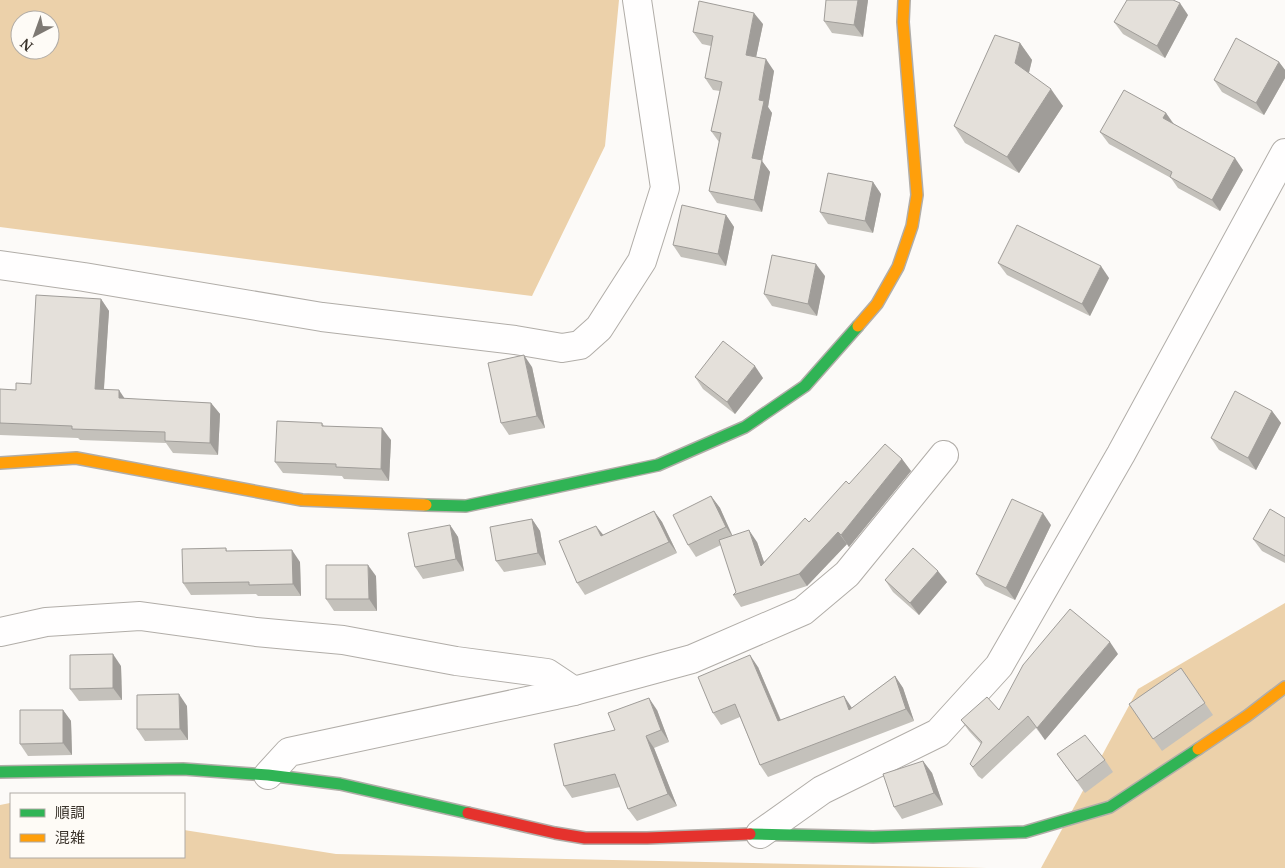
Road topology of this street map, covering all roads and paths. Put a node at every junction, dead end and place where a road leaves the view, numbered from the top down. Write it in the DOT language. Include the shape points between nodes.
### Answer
graph roads {
  1 [pos="637,0"];
  2 [pos="904,0"];
  3 [pos="1285,153"];
  4 [pos="0,265"];
  5 [pos="944,455"];
  6 [pos="0,463"];
  7 [pos="0,632"];
  8 [pos="1285,687"];
  9 [pos="574,691"];
  10 [pos="0,772"];
  11 [pos="268,775"];
  12 [pos="760,834"];
  1 -- 4 [label="street" via="665,188 642,261 599,328 580,345 562,348 322,316"];
  2 -- 6 [label="street" via="903,22 918,195 912,226 898,267 878,304 805,386 745,427 658,465 466,506 302,500 76,458"];
  3 -- 12 [label="street" via="1121,454 999,666 938,733 822,790"];
  5 -- 9 [label="street" via="847,574 803,611 692,659"];
  7 -- 9 [label="street" via="46,622 140,616 343,640 456,661 547,673"];
  8 -- 12 [label="street" via="1247,716 1110,806 1025,832 873,837"];
  9 -- 11 [label="street" via="289,752"];
  10 -- 11 [label="street" via="183,769"];
  11 -- 12 [label="street" via="340,784 585,838"];
}
